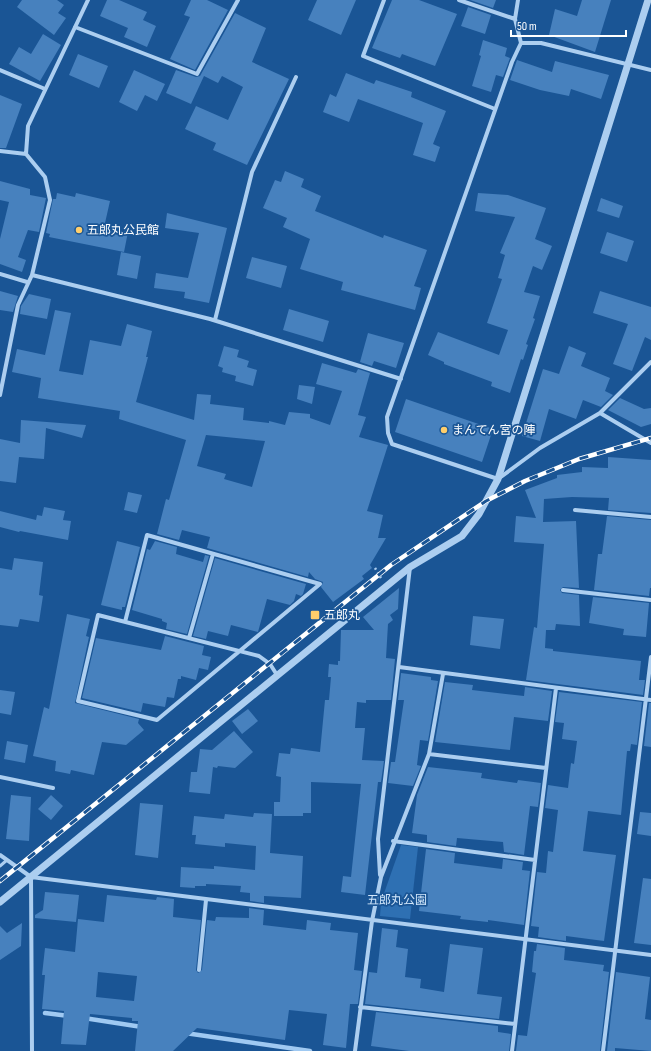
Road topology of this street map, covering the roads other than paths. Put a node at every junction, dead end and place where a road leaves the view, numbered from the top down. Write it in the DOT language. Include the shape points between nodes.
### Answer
graph roads {
  1 [pos="88,0"];
  2 [pos="238,0"];
  3 [pos="384,0"];
  4 [pos="459,0"];
  5 [pos="518,0"];
  6 [pos="648,0"];
  7 [pos="515,18"];
  8 [pos="74,27"];
  9 [pos="521,43"];
  10 [pos="628,65"];
  11 [pos="0,70"];
  12 [pos="651,70"];
  13 [pos="296,77"];
  14 [pos="45,89"];
  15 [pos="495,109"];
  16 [pos="0,151"];
  17 [pos="26,154"];
  18 [pos="0,274"];
  19 [pos="32,275"];
  20 [pos="27,282"];
  21 [pos="215,320"];
  22 [pos="651,362"];
  23 [pos="0,364"];
  24 [pos="6,366"];
  25 [pos="400,378"];
  26 [pos="0,395"];
  27 [pos="600,413"];
  28 [pos="651,443"];
  29 [pos="498,479"];
  30 [pos="575,510"];
  31 [pos="651,517"];
  32 [pos="213,554"];
  33 [pos="410,568"];
  34 [pos="563,590"];
  35 [pos="651,600"];
  36 [pos="125,622"];
  37 [pos="188,638"];
  38 [pos="241,651"];
  39 [pos="651,658"];
  40 [pos="399,667"];
  41 [pos="443,674"];
  42 [pos="277,675"];
  43 [pos="556,688"];
  44 [pos="646,700"];
  45 [pos="651,700"];
  46 [pos="429,754"];
  47 [pos="546,768"];
  48 [pos="0,777"];
  49 [pos="53,788"];
  50 [pos="393,841"];
  51 [pos="0,855"];
  52 [pos="7,860"];
  53 [pos="535,860"];
  54 [pos="0,866"];
  55 [pos="31,877"];
  56 [pos="381,877"];
  57 [pos="206,900"];
  58 [pos="0,902"];
  59 [pos="372,921"];
  60 [pos="525,940"];
  61 [pos="616,951"];
  62 [pos="651,955"];
  63 [pos="199,970"];
  64 [pos="360,1007"];
  65 [pos="515,1024"];
  66 [pos="32,1051"];
  67 [pos="355,1051"];
  68 [pos="512,1051"];
  69 [pos="603,1051"];
  1 -- 8 [label="street"];
  2 -- 8 [label="street" via="197,74"];
  3 -- 15 [label="street" via="363,56"];
  4 -- 7 [label="street"];
  5 -- 7 [label="street"];
  6 -- 10 [label="street"];
  7 -- 9 [label="street"];
  8 -- 14 [label="street"];
  9 -- 10 [label="street" via="541,43"];
  9 -- 15 [label="street"];
  10 -- 12 [label="street"];
  10 -- 29 [label="street"];
  11 -- 14 [label="street"];
  13 -- 21 [label="street" via="252,172"];
  14 -- 17 [label="street" via="28,126"];
  15 -- 25 [label="street"];
  16 -- 17 [label="street"];
  17 -- 19 [label="street" via="46,177 50,200"];
  18 -- 20 [label="street"];
  19 -- 20 [label="street"];
  19 -- 21 [label="street"];
  20 -- 24 [label="street" via="18,305"];
  21 -- 25 [label="street"];
  22 -- 27 [label="street"];
  23 -- 24 [label="street"];
  24 -- 26 [label="street"];
  25 -- 29 [label="street" via="387,417 392,444"];
  27 -- 28 [label="street"];
  27 -- 29 [label="street" via="540,448"];
  29 -- 33 [label="street" via="479,514 462,536"];
  30 -- 31 [label="street"];
  32 -- 36 [label="street" via="147,535"];
  32 -- 37 [label="street"];
  32 -- 38 [label="street" via="320,584"];
  33 -- 40 [label="street"];
  33 -- 42 [label="street"];
  34 -- 35 [label="street"];
  36 -- 37 [label="street"];
  36 -- 38 [label="street" via="98,615 78,701 157,720"];
  37 -- 38 [label="street"];
  38 -- 42 [label="street" via="259,656 270,664"];
  39 -- 44 [label="street"];
  40 -- 41 [label="street"];
  40 -- 56 [label="street" via="378,839"];
  41 -- 43 [label="street"];
  41 -- 46 [label="street"];
  42 -- 55 [label="street"];
  43 -- 44 [label="street"];
  43 -- 47 [label="street"];
  44 -- 45 [label="street"];
  44 -- 61 [label="street"];
  46 -- 47 [label="street"];
  46 -- 50 [label="street"];
  47 -- 53 [label="street"];
  48 -- 49 [label="street"];
  50 -- 53 [label="street"];
  50 -- 56 [label="street"];
  51 -- 52 [label="street"];
  52 -- 54 [label="lane"];
  52 -- 55 [label="street"];
  53 -- 60 [label="street"];
  55 -- 57 [label="street"];
  55 -- 58 [label="street"];
  55 -- 66 [label="street"];
  56 -- 59 [label="street"];
  57 -- 59 [label="street"];
  57 -- 63 [label="street"];
  59 -- 60 [label="street"];
  59 -- 64 [label="street"];
  60 -- 61 [label="street"];
  60 -- 65 [label="street"];
  61 -- 62 [label="street"];
  61 -- 69 [label="street"];
  64 -- 65 [label="street"];
  64 -- 67 [label="street"];
  65 -- 68 [label="street"];
}
